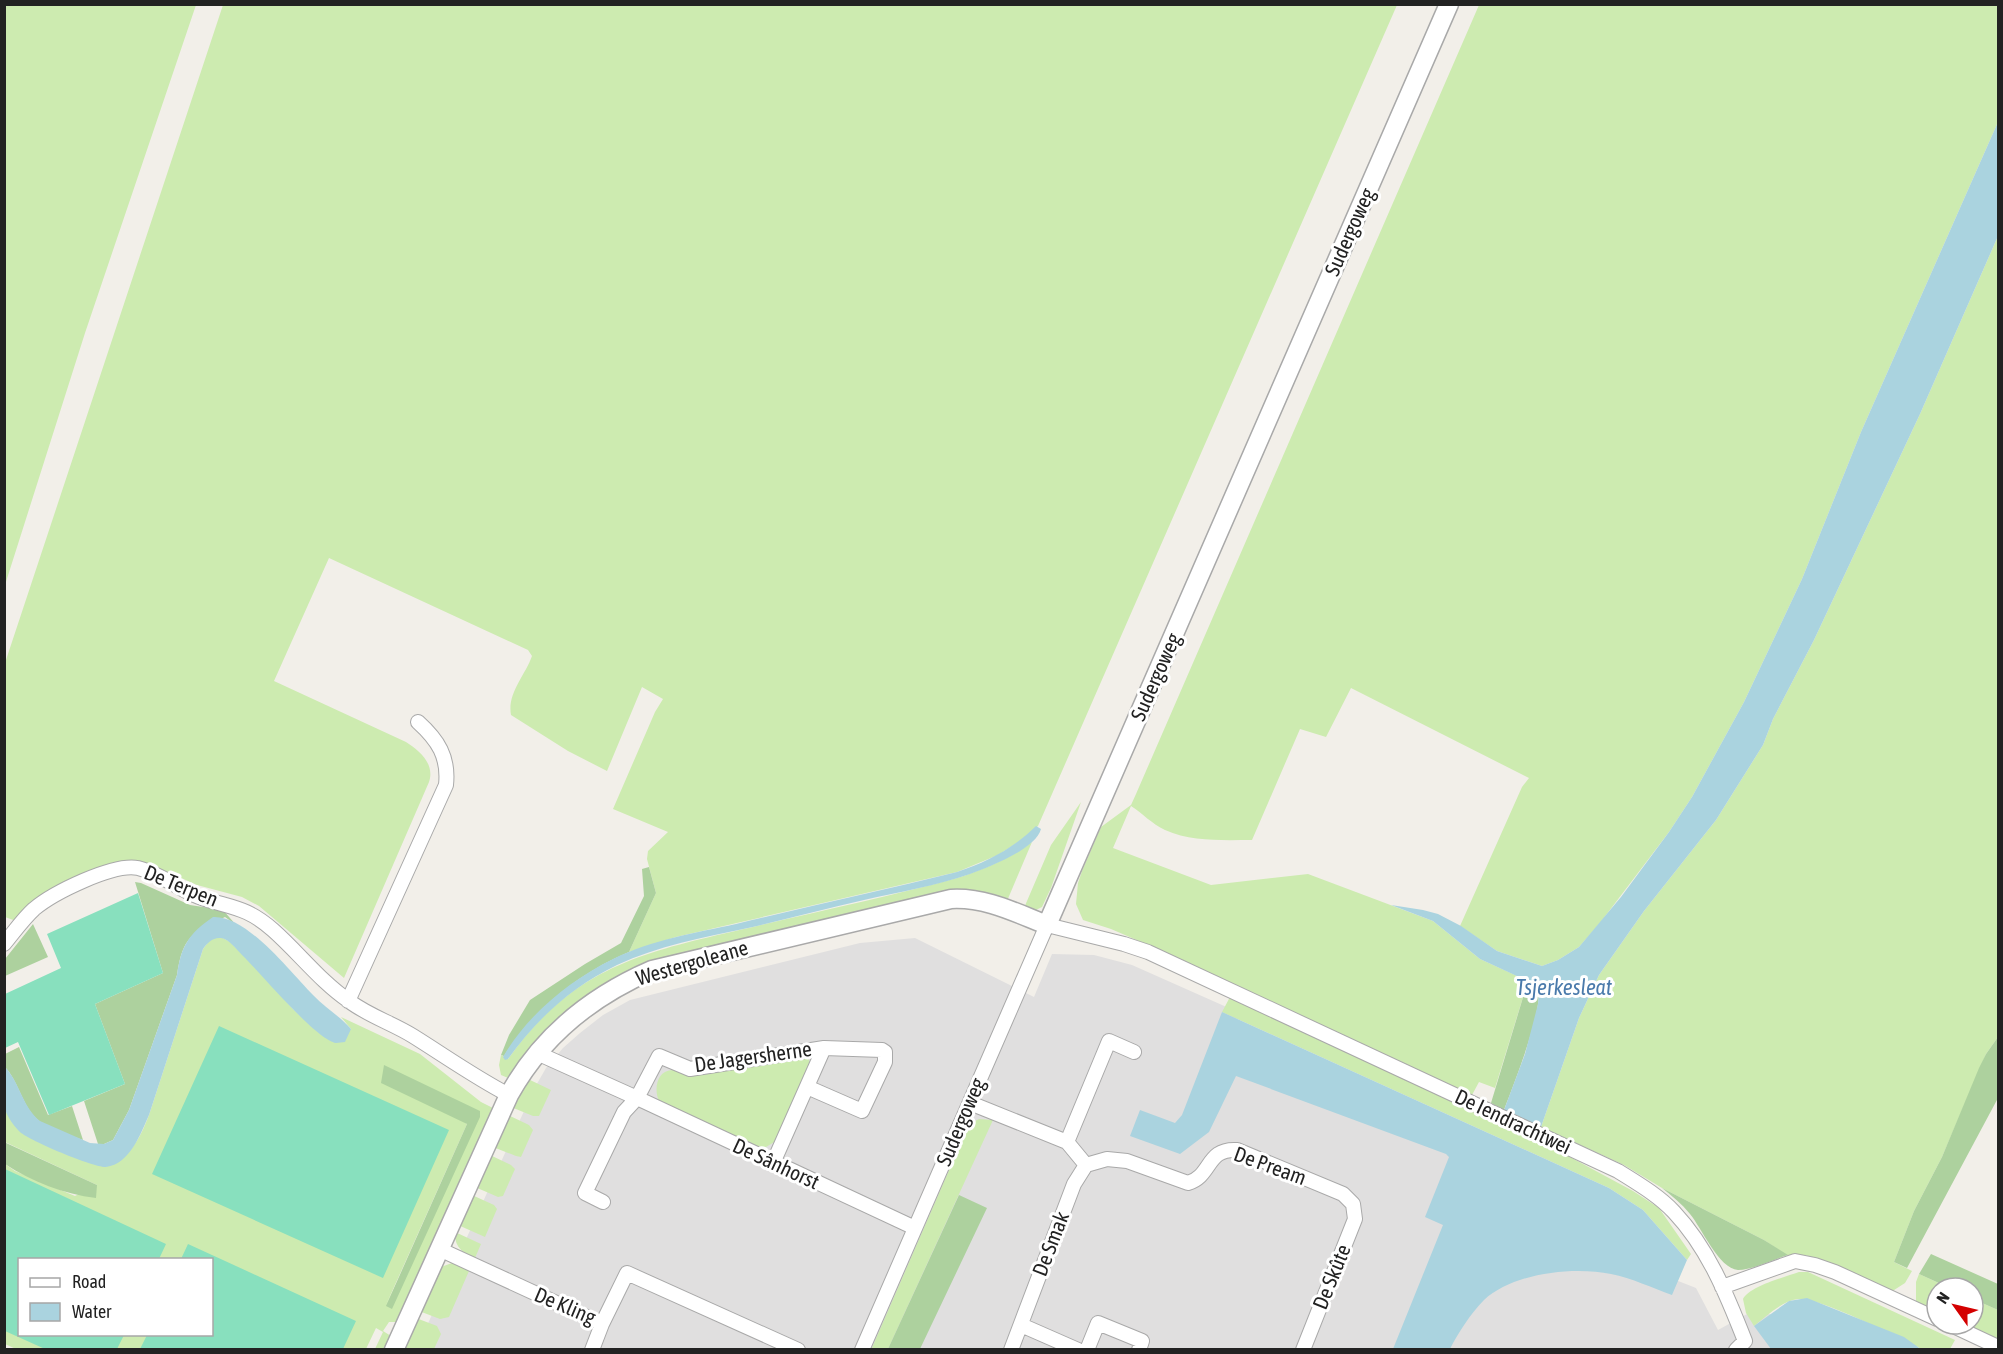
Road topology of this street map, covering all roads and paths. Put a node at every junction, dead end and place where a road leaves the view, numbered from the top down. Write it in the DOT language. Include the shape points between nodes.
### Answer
graph roads {
  1 [pos="1449,4"];
  2 [pos="418,722"];
  3 [pos="1047,925"];
  4 [pos="4,944"];
  5 [pos="348,1001"];
  6 [pos="824,1048"];
  7 [pos="1134,1052"];
  8 [pos="537,1053"];
  9 [pos="807,1087"];
  10 [pos="509,1095"];
  11 [pos="638,1098"];
  12 [pos="970,1103"];
  13 [pos="1067,1142"];
  14 [pos="773,1162"];
  15 [pos="1086,1165"];
  16 [pos="603,1202"];
  17 [pos="1353,1204"];
  18 [pos="915,1228"];
  19 [pos="439,1249"];
  20 [pos="1722,1287"];
  21 [pos="1925,1313"];
  22 [pos="602,1324"];
  23 [pos="1021,1325"];
  24 [pos="1975,1336"];
  25 [pos="1744,1347"];
  26 [pos="1998,1347"];
  27 [pos="394,1350"];
  28 [pos="592,1350"];
  29 [pos="798,1350"];
  30 [pos="862,1350"];
  31 [pos="1011,1350"];
  32 [pos="1078,1350"];
  33 [pos="1087,1350"];
  34 [pos="1139,1350"];
  35 [pos="1303,1350"];
  1 -- 3 [label="street, Sudergoweg"];
  2 -- 5 [label="street" via="439,746 447,772 446,785"];
  3 -- 8 [label="street, Westergoleane" via="985,901 951,898 652,970 594,1001"];
  3 -- 12 [label="street, Sudergoweg"];
  3 -- 20 [label="street, De Iendrachtwei" via="1148,952 1617,1171 1673,1211 1706,1254"];
  4 -- 5 [label="street, De Terpen" via="49,899 106,871 137,868 198,896 247,911 273,930"];
  5 -- 10 [label="street, De Terpen"];
  6 -- 9 [label="street, De Jagersherne"];
  6 -- 9 [label="street, De Jagersherne" via="882,1050 885,1062 862,1111"];
  6 -- 11 [label="street, De Jagersherne" via="690,1069 658,1056"];
  7 -- 13 [label="street" via="1109,1041"];
  8 -- 10 [label="street, Westergoleane"];
  8 -- 11 [label="street, De Sânhorst"];
  9 -- 14 [label="street, De Jagersherne"];
  10 -- 19 [label="street, Westergoleane"];
  11 -- 14 [label="street, De Sânhorst"];
  11 -- 16 [label="street" via="624,1112 585,1194"];
  12 -- 13 [label="street"];
  12 -- 18 [label="street, Sudergoweg"];
  13 -- 15 [label="street"];
  14 -- 18 [label="street, De Sânhorst"];
  15 -- 17 [label="street, De Pream" via="1107,1159 1126,1161 1188,1183 1204,1173 1214,1156 1237,1149 1343,1194"];
  15 -- 23 [label="street, De Smak" via="1074,1184"];
  17 -- 35 [label="street, De Skûte" via="1355,1219"];
  18 -- 30 [label="street, Sudergoweg"];
  19 -- 22 [label="street, De Kling"];
  19 -- 27 [label="street, Westergoleane"];
  20 -- 21 [label="street" via="1795,1261 1836,1272"];
  20 -- 25 [label="street, De Iendrachtwei"];
  22 -- 28 [label="street"];
  22 -- 29 [label="street, De Kling" via="627,1273"];
  23 -- 31 [label="street, De Smak"];
  23 -- 32 [label="street"];
  24 -- 26 [label="street"];
  33 -- 34 [label="street" via="1098,1323 1142,1341"];
}
